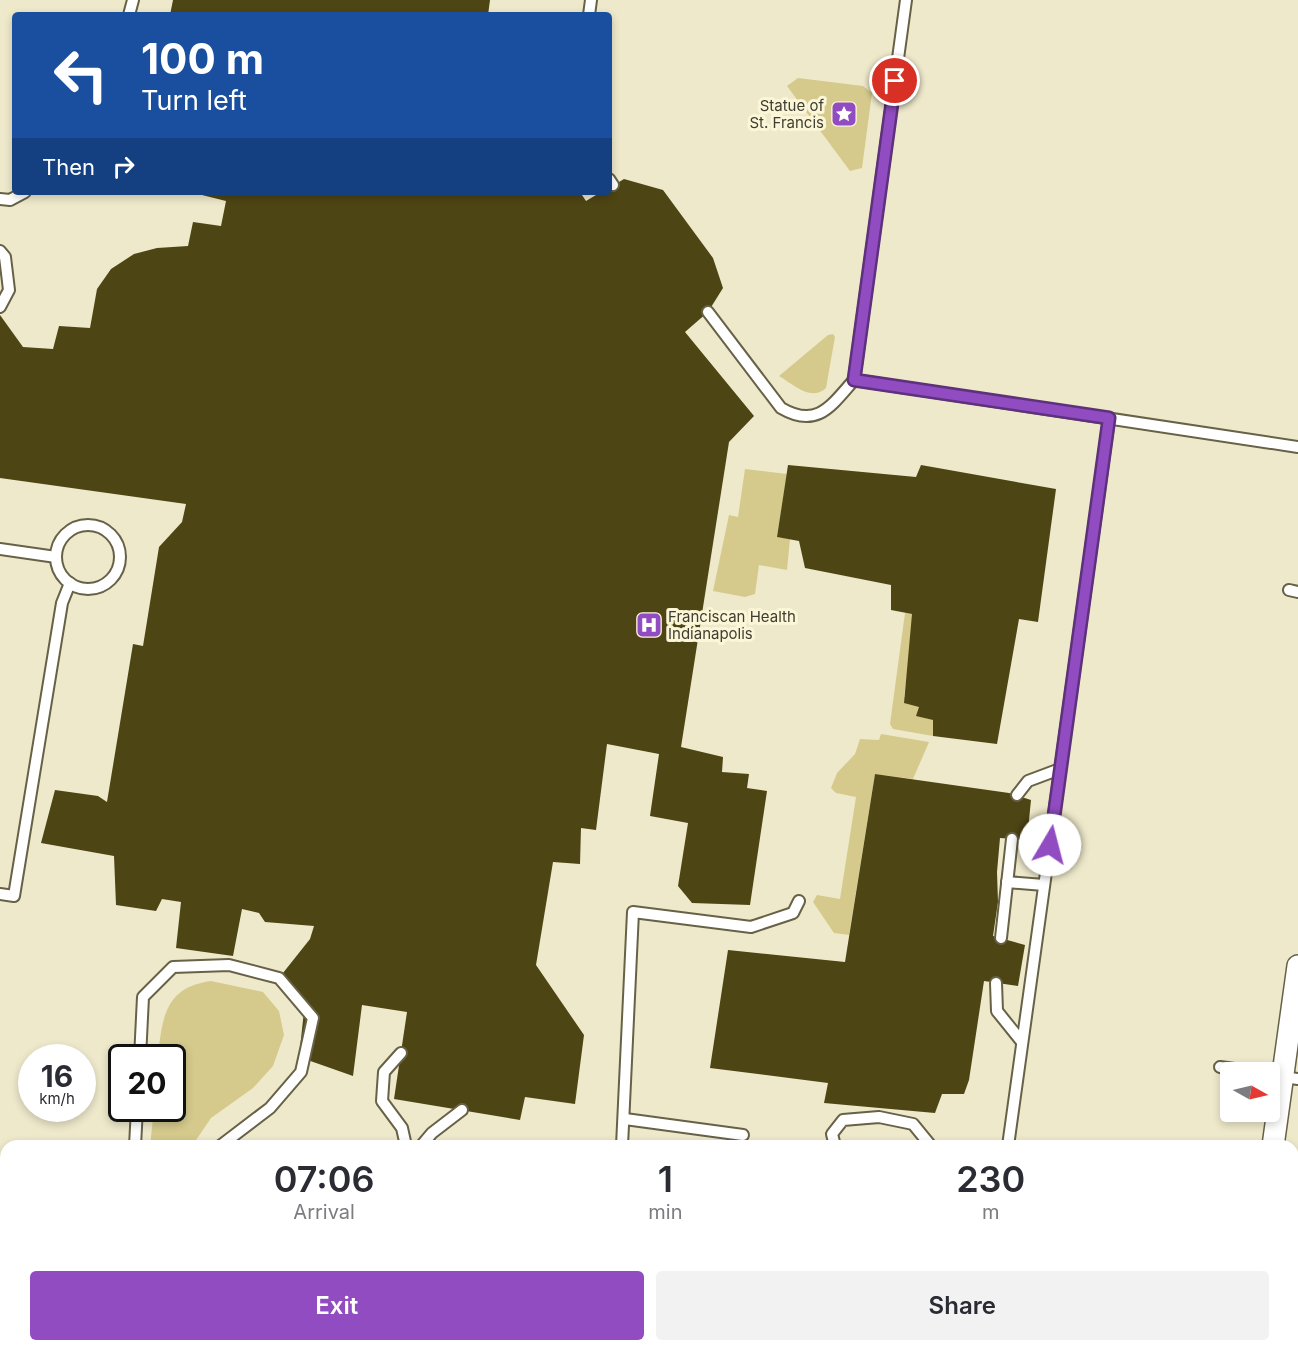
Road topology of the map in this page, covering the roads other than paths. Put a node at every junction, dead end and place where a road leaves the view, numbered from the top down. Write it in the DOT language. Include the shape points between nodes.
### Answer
graph roads {
  1 [pos="906,0"];
  2 [pos="19,195"];
  3 [pos="0,199"];
  4 [pos="0,251"];
  5 [pos="0,307"];
  6 [pos="708,312"];
  7 [pos="854,380"];
  8 [pos="1109,418"];
  9 [pos="1298,447"];
  10 [pos="0,549"];
  11 [pos="56,557"];
  12 [pos="70,583"];
  13 [pos="1060,769"];
  14 [pos="1017,795"];
  15 [pos="1012,839"];
  16 [pos="1007,882"];
  17 [pos="1044,885"];
  18 [pos="0,894"];
  19 [pos="799,901"];
  20 [pos="1000,938"];
  21 [pos="1298,966"];
  22 [pos="996,983"];
  23 [pos="1023,1042"];
  24 [pos="140,1044"];
  25 [pos="401,1053"];
  26 [pos="1283,1077"];
  27 [pos="462,1110"];
  28 [pos="625,1119"];
  29 [pos="136,1122"];
  30 [pos="743,1135"];
  31 [pos="135,1140"];
  32 [pos="228,1140"];
  33 [pos="405,1140"];
  34 [pos="426,1140"];
  35 [pos="623,1140"];
  36 [pos="834,1140"];
  37 [pos="926,1140"];
  38 [pos="1009,1140"];
  39 [pos="1274,1140"];
  1 -- 7 [label="lane"];
  2 -- 3 [label="lane" via="10,200"];
  4 -- 5 [label="lane" via="5,257 9,290"];
  6 -- 7 [label="lane" via="781,408 795,416 820,414"];
  7 -- 8 [label="lane"];
  8 -- 9 [label="lane"];
  8 -- 13 [label="lane"];
  10 -- 11 [label="lane"];
  11 -- 12 [label="lane" via="62,576"];
  11 -- 12 [label="lane" via="63,537 80,525 101,527 116,541 119,562 109,580 90,588"];
  12 -- 18 [label="lane" via="62,603 14,896"];
  13 -- 14 [label="lane" via="1028,781"];
  13 -- 17 [label="lane"];
  15 -- 16 [label="lane"];
  16 -- 17 [label="lane"];
  16 -- 20 [label="lane"];
  17 -- 23 [label="lane"];
  19 -- 28 [label="lane" via="794,913 751,927 633,912"];
  21 -- 26 [label="street"];
  22 -- 23 [label="lane" via="997,1011"];
  23 -- 38 [label="lane"];
  24 -- 32 [label="lane" via="142,997 173,967 229,965 279,978 313,1018 301,1072 270,1108"];
  25 -- 33 [label="lane" via="384,1072 382,1101 402,1128"];
  26 -- 39 [label="street"];
  27 -- 34 [label="lane"];
  28 -- 30 [label="lane"];
  28 -- 35 [label="lane"];
  29 -- 31 [label="lane"];
  36 -- 37 [label="lane" via="832,1134 843,1120 879,1118 913,1124"];
}
